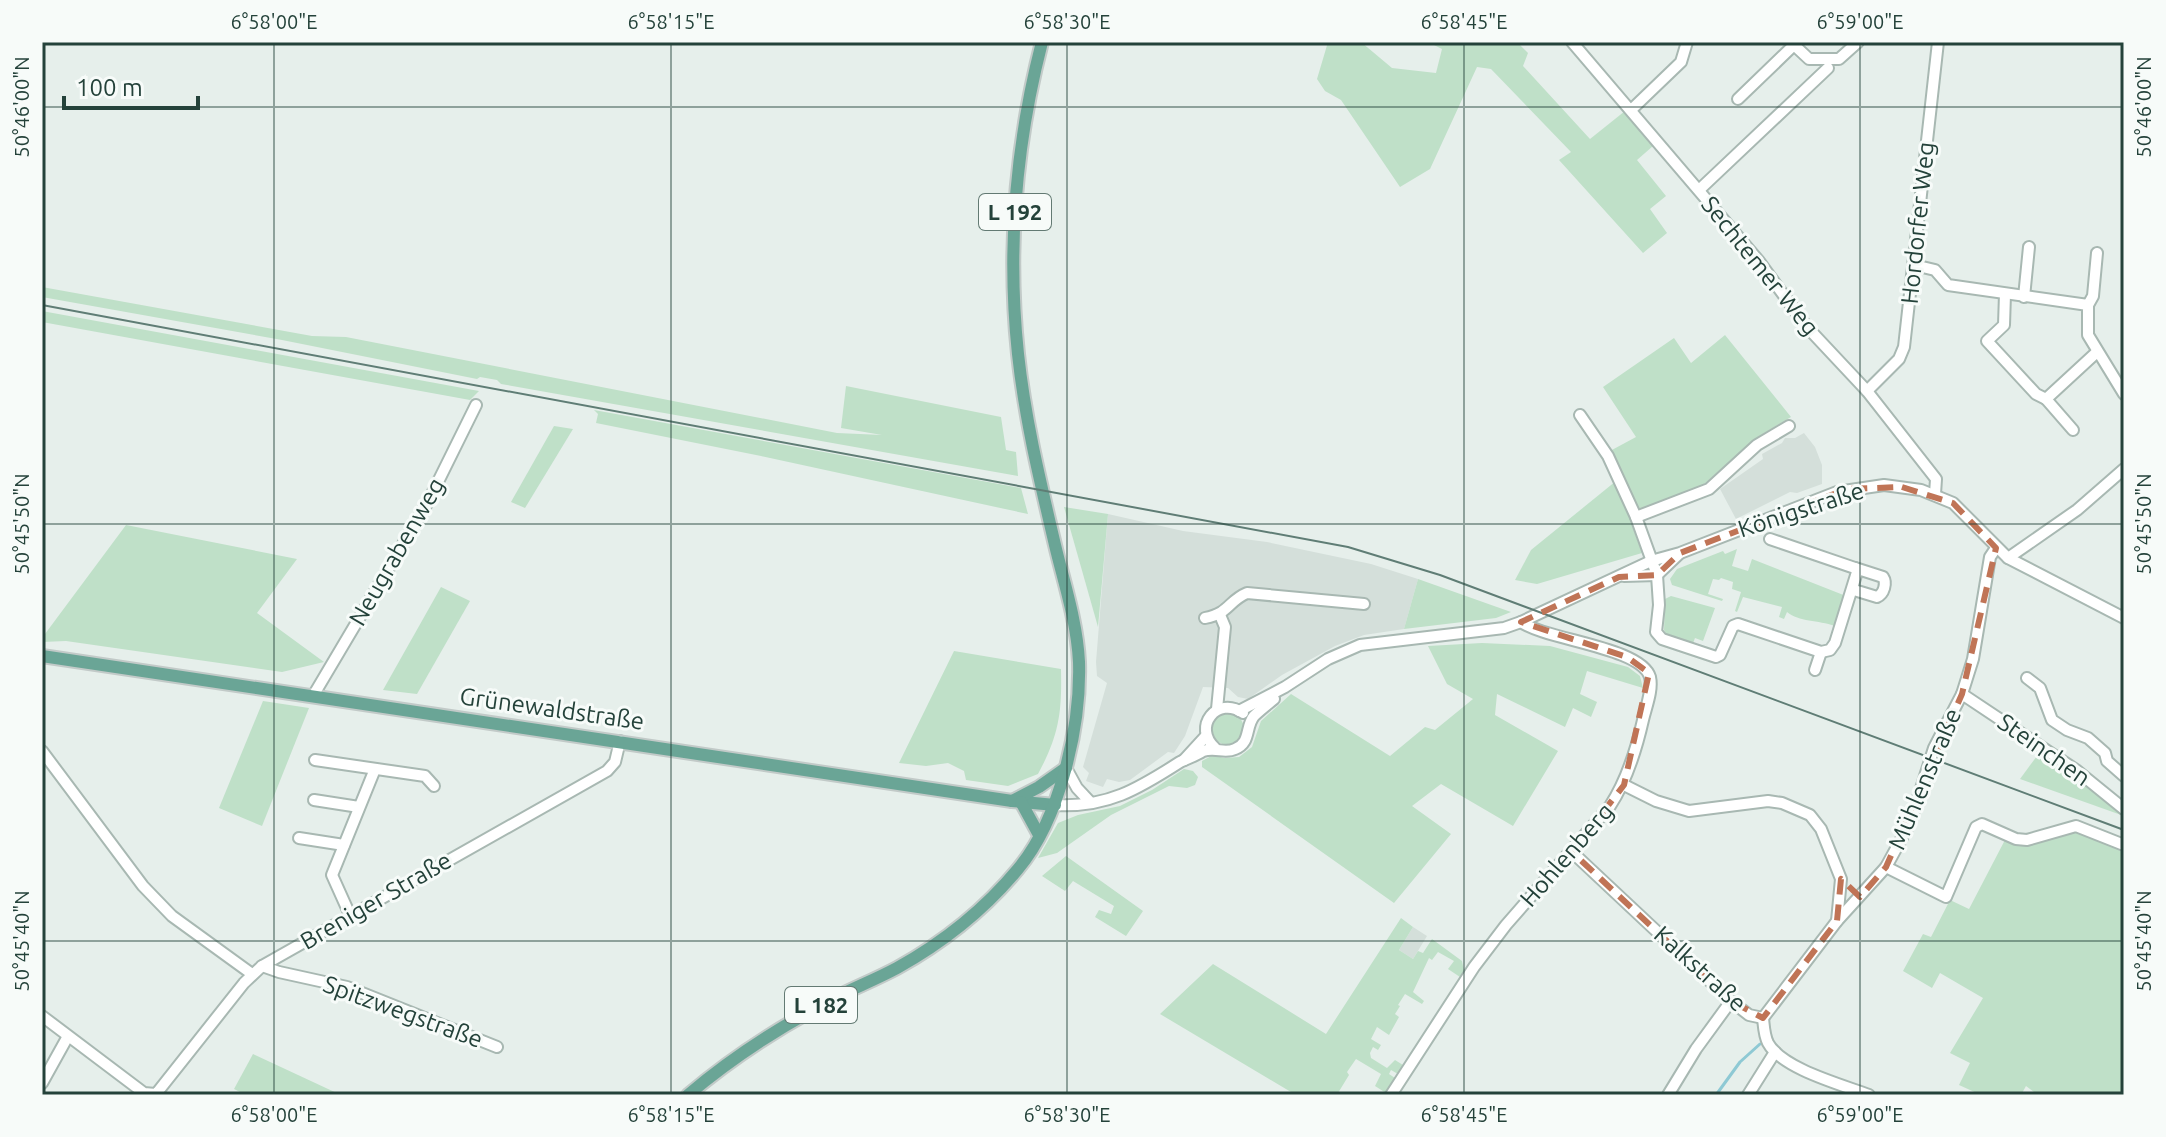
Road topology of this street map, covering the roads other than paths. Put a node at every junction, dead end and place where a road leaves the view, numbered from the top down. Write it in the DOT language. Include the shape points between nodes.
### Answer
graph roads {
  1 [pos="1042,42"];
  2 [pos="1572,42"];
  3 [pos="1687,42"];
  4 [pos="1858,42"];
  5 [pos="1938,42"];
  6 [pos="1793,43"];
  7 [pos="1828,68"];
  8 [pos="1738,99"];
  9 [pos="1631,110"];
  10 [pos="1699,190"];
  11 [pos="2029,247"];
  12 [pos="2097,253"];
  13 [pos="1914,265"];
  14 [pos="2005,294"];
  15 [pos="2024,297"];
  16 [pos="2088,305"];
  17 [pos="2097,352"];
  18 [pos="1867,391"];
  19 [pos="2124,394"];
  20 [pos="2046,399"];
  21 [pos="476,405"];
  22 [pos="1580,415"];
  23 [pos="1789,426"];
  24 [pos="2073,430"];
  25 [pos="2124,469"];
  26 [pos="1935,494"];
  27 [pos="1636,517"];
  28 [pos="1770,539"];
  29 [pos="1996,548"];
  30 [pos="1680,553"];
  31 [pos="2008,558"];
  32 [pos="1651,561"];
  33 [pos="1855,568"];
  34 [pos="1657,575"];
  35 [pos="1619,577"];
  36 [pos="1854,590"];
  37 [pos="1364,604"];
  38 [pos="1220,615"];
  39 [pos="1205,618"];
  40 [pos="2124,618"];
  41 [pos="1521,622"];
  42 [pos="1821,652"];
  43 [pos="42,656"];
  44 [pos="1815,670"];
  45 [pos="2032,679"];
  46 [pos="1220,682"];
  47 [pos="1285,687"];
  48 [pos="1962,694"];
  49 [pos="313,696"];
  50 [pos="1217,709"];
  51 [pos="1234,709"];
  52 [pos="1249,725"];
  53 [pos="1206,736"];
  54 [pos="620,741"];
  55 [pos="1215,748"];
  56 [pos="42,751"];
  57 [pos="315,760"];
  58 [pos="1184,760"];
  59 [pos="1066,768"];
  60 [pos="375,769"];
  61 [pos="2124,775"];
  62 [pos="1624,785"];
  63 [pos="434,786"];
  64 [pos="314,800"];
  65 [pos="1016,801"];
  66 [pos="1091,803"];
  67 [pos="1055,805"];
  68 [pos="359,807"];
  69 [pos="2124,809"];
  70 [pos="1039,835"];
  71 [pos="299,838"];
  72 [pos="344,845"];
  73 [pos="2124,845"];
  74 [pos="1572,852"];
  75 [pos="1886,867"];
  76 [pos="1841,879"];
  77 [pos="1860,897"];
  78 [pos="350,915"];
  79 [pos="1837,921"];
  80 [pos="262,966"];
  81 [pos="252,974"];
  82 [pos="1731,1001"];
  83 [pos="42,1016"];
  84 [pos="1763,1018"];
  85 [pos="67,1038"];
  86 [pos="497,1047"];
  87 [pos="1775,1052"];
  88 [pos="42,1083"];
  89 [pos="156,1094"];
  90 [pos="688,1095"];
  91 [pos="1391,1095"];
  92 [pos="1668,1095"];
  93 [pos="1748,1095"];
  94 [pos="1869,1095"];
  1 -- 59 [label="main road, L 192" via="1020,156 1013,292 1031,443 1079,662"];
  2 -- 9 [label="street, Sechtemer Weg"];
  3 -- 9 [label="street" via="1681,62"];
  4 -- 6 [label="street" via="1839,59 1809,59"];
  5 -- 13 [label="street, Hordorfer Weg"];
  6 -- 8 [label="street"];
  7 -- 10 [label="street"];
  9 -- 10 [label="street, Sechtemer Weg"];
  10 -- 18 [label="street, Sechtemer Weg" via="1807,327"];
  11 -- 15 [label="street"];
  12 -- 16 [label="street"];
  13 -- 14 [label="street" via="1935,270 1948,285"];
  13 -- 18 [label="street, Hordorfer Weg" via="1904,347"];
  14 -- 15 [label="street"];
  14 -- 20 [label="street" via="2004,325 1987,341"];
  15 -- 16 [label="street"];
  16 -- 17 [label="street" via="2088,335"];
  17 -- 19 [label="street"];
  17 -- 20 [label="street"];
  18 -- 26 [label="street, Sechtemer Weg" via="1936,479"];
  20 -- 24 [label="street"];
  21 -- 49 [label="street, Neugrabenweg" via="428,502"];
  22 -- 27 [label="street" via="1608,456"];
  23 -- 27 [label="street" via="1757,445 1709,489"];
  25 -- 31 [label="street"];
  26 -- 29 [label="street, Königstraße" via="1953,503"];
  26 -- 30 [label="street, Königstraße" via="1884,485 1847,489"];
  27 -- 32 [label="street"];
  28 -- 33 [label="street"];
  29 -- 31 [label="street, Königstraße"];
  29 -- 48 [label="street, Mühlenstraße"];
  30 -- 32 [label="street, Königstraße"];
  30 -- 34 [label="street, Königstraße"];
  31 -- 40 [label="street, Königstraße"];
  32 -- 34 [label="street"];
  32 -- 35 [label="street, Königstraße"];
  33 -- 36 [label="street"];
  33 -- 36 [label="street" via="1885,582 1877,597"];
  34 -- 35 [label="street, Königstraße"];
  34 -- 42 [label="street" via="1656,632 1662,639 1716,657 1738,624"];
  35 -- 41 [label="street, Königstraße"];
  36 -- 42 [label="street" via="1835,643"];
  37 -- 38 [label="street" via="1247,593"];
  38 -- 39 [label="street"];
  38 -- 46 [label="street" via="1225,627"];
  41 -- 47 [label="street, Königstraße" via="1360,645"];
  41 -- 62 [label="street, Hohlenberg" via="1532,630 1627,657 1649,673 1651,685"];
  42 -- 44 [label="street"];
  43 -- 49 [label="main road, Grünewaldstraße"];
  45 -- 61 [label="street" via="2052,720 2095,743"];
  46 -- 50 [label="street"];
  46 -- 51 [label="street"];
  47 -- 51 [label="street, Königstraße"];
  47 -- 52 [label="street, Königstraße"];
  48 -- 69 [label="street, Steinchen" via="2065,762"];
  48 -- 75 [label="street, Mühlenstraße" via="1930,757 1910,823"];
  49 -- 54 [label="main road, Grünewaldstraße"];
  50 -- 51 [label="street, Königstraße"];
  50 -- 53 [label="street, Königstraße" via="1206,721"];
  51 -- 52 [label="street"];
  52 -- 55 [label="street, Königstraße" via="1242,745 1229,751"];
  53 -- 55 [label="street"];
  53 -- 58 [label="street, Königstraße"];
  54 -- 65 [label="main road, Grünewaldstraße"];
  54 -- 78 [label="street, Breniger Straße" via="607,771"];
  55 -- 58 [label="street, Königstraße"];
  56 -- 81 [label="street" via="143,886 172,916"];
  57 -- 60 [label="street"];
  58 -- 66 [label="street, Königstraße" via="1138,790"];
  59 -- 65 [label="main road"];
  59 -- 66 [label="street"];
  59 -- 67 [label="main road, L 192"];
  60 -- 63 [label="street" via="425,776"];
  60 -- 68 [label="street"];
  62 -- 74 [label="street, Hohlenberg"];
  62 -- 76 [label="street" via="1689,811 1750,801 1797,808 1821,829"];
  64 -- 68 [label="street"];
  65 -- 67 [label="main road, Grünewaldstraße"];
  65 -- 70 [label="main road" via="1031,816"];
  66 -- 67 [label="street, Königstraße"];
  67 -- 70 [label="main road, L 182"];
  68 -- 72 [label="street"];
  70 -- 90 [label="main road, L 182" via="1019,868 960,927 898,967 775,1031"];
  71 -- 72 [label="street"];
  72 -- 78 [label="street" via="332,875"];
  73 -- 75 [label="street" via="2076,826 2027,840 1982,824 1976,827 1946,897"];
  74 -- 82 [label="street, Kalkstraße"];
  74 -- 91 [label="street, Hohlenberg" via="1474,967"];
  75 -- 77 [label="street, Mühlenstraße"];
  76 -- 77 [label="street"];
  76 -- 79 [label="street"];
  77 -- 79 [label="street, Mühlenstraße"];
  78 -- 80 [label="street, Breniger Straße"];
  79 -- 84 [label="street, Mühlenstraße"];
  80 -- 81 [label="street, Breniger Straße"];
  80 -- 86 [label="street, Spitzwegstraße" via="347,987"];
  81 -- 89 [label="street, Breniger Straße"];
  82 -- 84 [label="street, Kalkstraße"];
  82 -- 92 [label="street"];
  83 -- 85 [label="street"];
  84 -- 87 [label="street, Kalkstraße"];
  85 -- 88 [label="street"];
  85 -- 89 [label="street" via="144,1093"];
  87 -- 93 [label="street"];
  87 -- 94 [label="street"];
}
